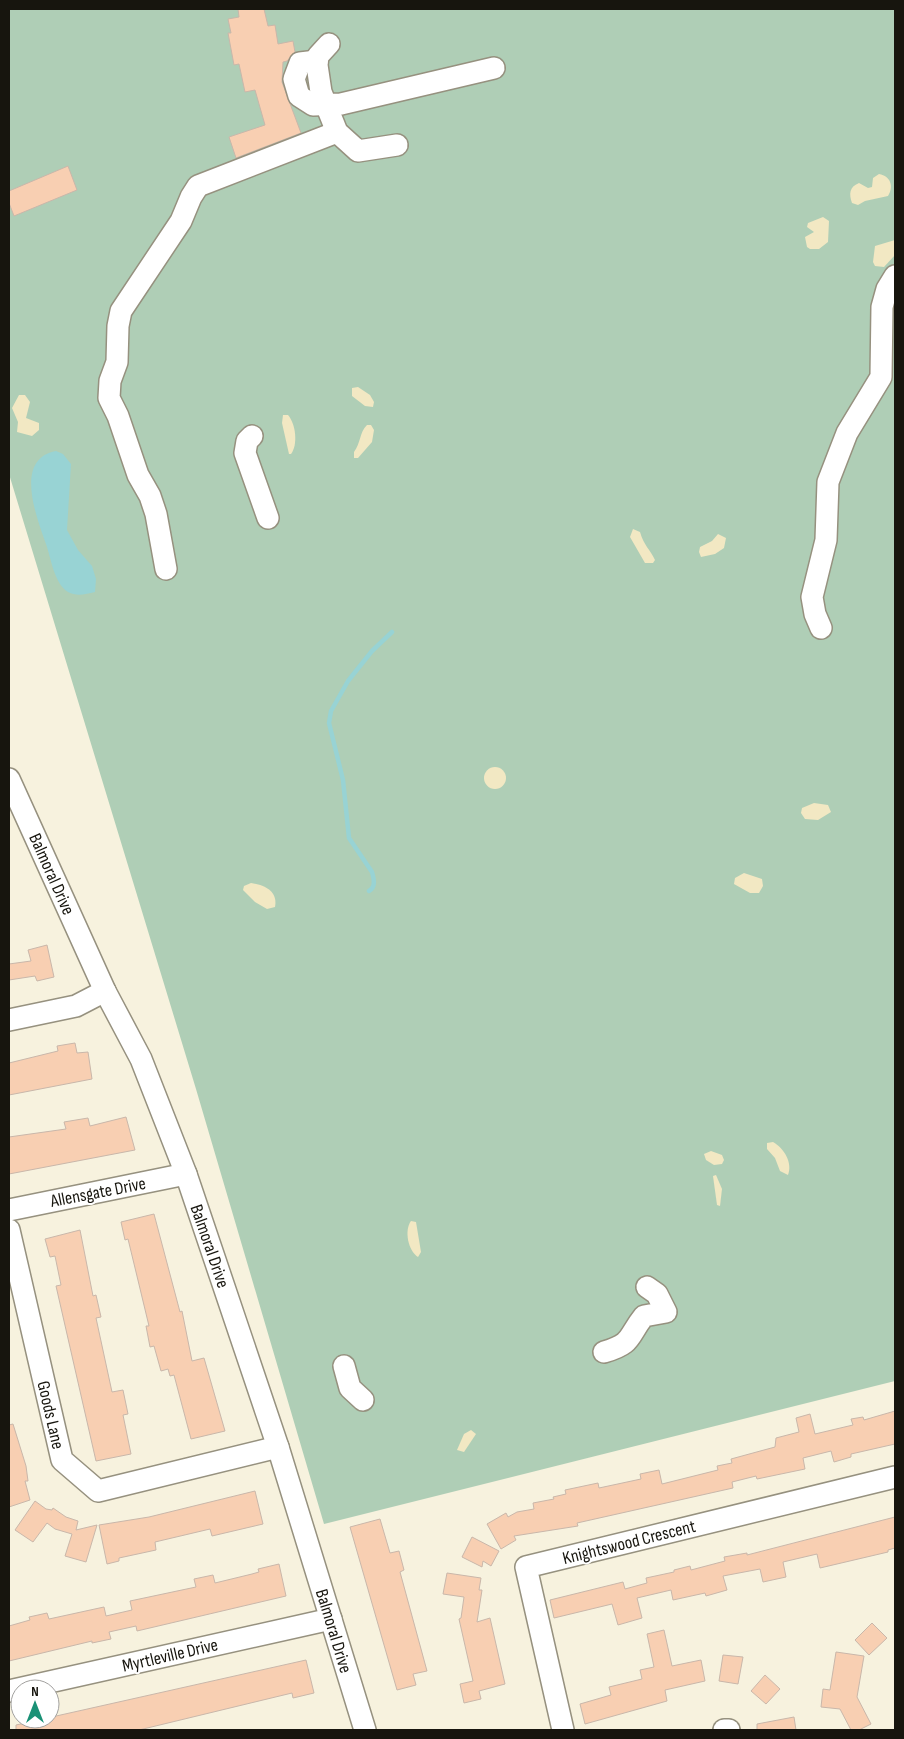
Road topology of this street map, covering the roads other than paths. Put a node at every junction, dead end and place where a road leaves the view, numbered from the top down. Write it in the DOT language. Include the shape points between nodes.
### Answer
graph roads {
  1 [pos="323,52"];
  2 [pos="494,68"];
  3 [pos="326,104"];
  4 [pos="337,132"];
  5 [pos="397,146"];
  6 [pos="895,276"];
  7 [pos="252,436"];
  8 [pos="268,518"];
  9 [pos="166,569"];
  10 [pos="821,628"];
  11 [pos="9,779"];
  12 [pos="105,991"];
  13 [pos="9,1020"];
  14 [pos="186,1174"];
  15 [pos="9,1210"];
  16 [pos="9,1230"];
  17 [pos="647,1287"];
  18 [pos="604,1352"];
  19 [pos="344,1366"];
  20 [pos="363,1400"];
  21 [pos="278,1447"];
  22 [pos="895,1476"];
  23 [pos="331,1619"];
  24 [pos="9,1691"];
  25 [pos="365,1730"];
  26 [pos="563,1730"];
  27 [pos="724,1730"];
  28 [pos="729,1730"];
  1 -- 3 [label="street" via="321,92"];
  2 -- 3 [label="street" via="349,103"];
  3 -- 4 [label="street"];
  4 -- 5 [label="street" via="358,151"];
  4 -- 9 [label="street" via="198,186 181,221 122,311 118,326 117,362 110,381 109,398 153,505"];
  6 -- 10 [label="street" via="882,306 881,376 847,432 828,482 826,540 812,597"];
  7 -- 8 [label="street" via="247,441 245,453"];
  11 -- 12 [label="street, Balmoral Drive"];
  12 -- 13 [label="street" via="76,1006"];
  12 -- 14 [label="street, Balmoral Drive" via="140,1059"];
  14 -- 15 [label="street, Allensgate Drive"];
  14 -- 21 [label="street, Balmoral Drive"];
  16 -- 21 [label="street, Goods Lane" via="62,1460 98,1491"];
  17 -- 18 [label="street" via="657,1294 666,1312 644,1316 628,1342"];
  19 -- 20 [label="street" via="350,1388"];
  21 -- 23 [label="street, Balmoral Drive"];
  22 -- 26 [label="street, Knightswood Crescent" via="526,1567"];
  23 -- 24 [label="street, Myrtleville Drive"];
  23 -- 25 [label="street, Balmoral Drive"];
  27 -- 28 [label="street"];
}
